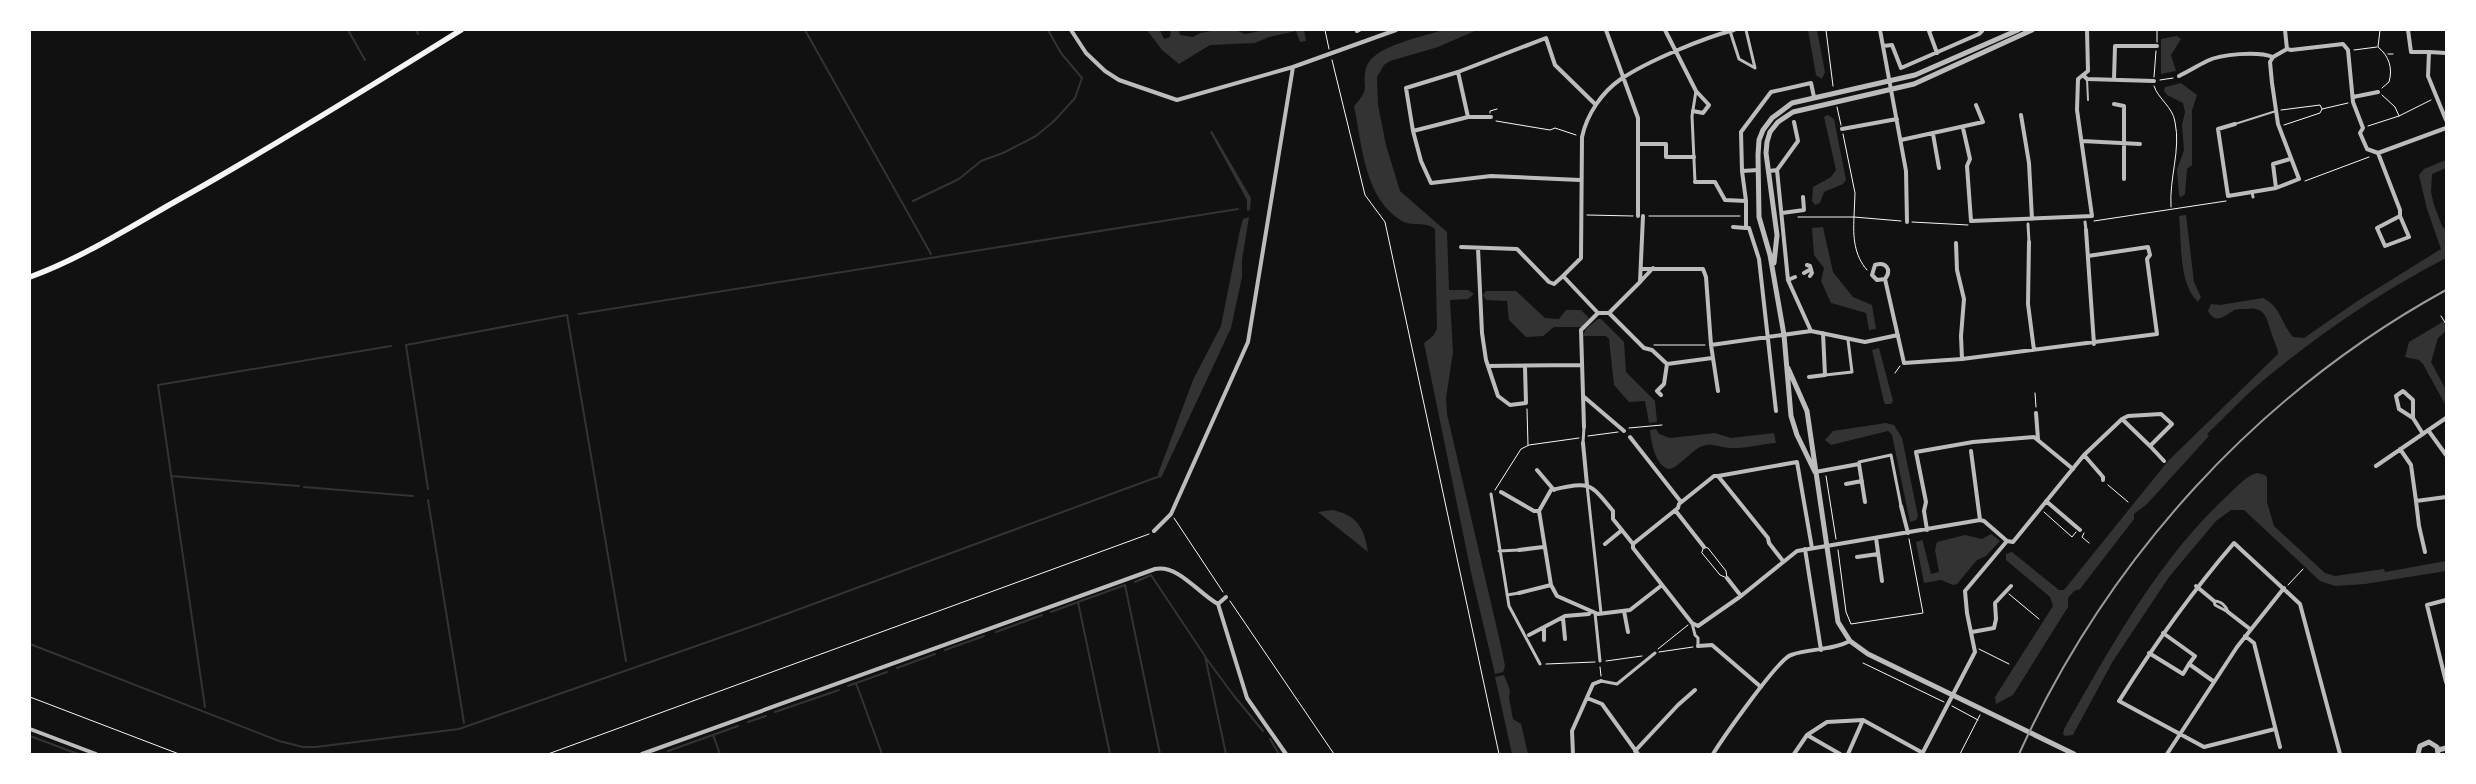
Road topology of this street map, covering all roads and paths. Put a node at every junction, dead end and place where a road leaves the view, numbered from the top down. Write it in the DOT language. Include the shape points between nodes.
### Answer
graph roads {
  1 [pos="461,30"];
  2 [pos="1071,30"];
  3 [pos="1325,30"];
  4 [pos="1396,30"];
  5 [pos="1606,30"];
  6 [pos="1665,30"];
  7 [pos="1732,30"];
  8 [pos="1746,30"];
  9 [pos="1826,30"];
  10 [pos="1880,30"];
  11 [pos="1931,30"];
  12 [pos="2018,30"];
  13 [pos="2032,30"];
  14 [pos="2088,30"];
  15 [pos="2157,30"];
  16 [pos="2285,30"];
  17 [pos="2380,30"];
  18 [pos="2408,30"];
  19 [pos="1723,31"];
  20 [pos="1982,31"];
  21 [pos="1883,46"];
  22 [pos="2157,46"];
  23 [pos="2378,47"];
  24 [pos="2287,49"];
  25 [pos="2348,50"];
  26 [pos="1676,52"];
  27 [pos="2429,52"];
  28 [pos="1937,53"];
  29 [pos="2446,53"];
  30 [pos="1330,54"];
  31 [pos="2387,54"];
  32 [pos="2394,54"];
  33 [pos="2273,57"];
  34 [pos="1293,67"];
  35 [pos="1458,72"];
  36 [pos="2083,75"];
  37 [pos="2179,76"];
  38 [pos="1624,77"];
  39 [pos="2087,79"];
  40 [pos="2114,79"];
  41 [pos="2154,80"];
  42 [pos="1890,82"];
  43 [pos="1891,89"];
  44 [pos="1696,91"];
  45 [pos="2378,92"];
  46 [pos="1835,93"];
  47 [pos="1814,97"];
  48 [pos="2436,97"];
  49 [pos="2088,100"];
  50 [pos="2353,100"];
  51 [pos="1836,101"];
  52 [pos="1595,104"];
  53 [pos="2114,104"];
  54 [pos="1976,105"];
  55 [pos="1497,108"];
  56 [pos="2322,109"];
  57 [pos="1693,111"];
  58 [pos="2276,111"];
  59 [pos="2021,116"];
  60 [pos="2399,116"];
  61 [pos="1468,117"];
  62 [pos="1491,117"];
  63 [pos="1897,119"];
  64 [pos="2446,120"];
  65 [pos="1794,122"];
  66 [pos="2234,124"];
  67 [pos="2279,127"];
  68 [pos="1963,128"];
  69 [pos="2363,128"];
  70 [pos="2446,128"];
  71 [pos="1842,129"];
  72 [pos="1412,131"];
  73 [pos="1933,134"];
  74 [pos="1582,137"];
  75 [pos="1901,140"];
  76 [pos="2082,141"];
  77 [pos="2124,143"];
  78 [pos="1638,144"];
  79 [pos="2140,144"];
  80 [pos="2378,153"];
  81 [pos="1694,157"];
  82 [pos="2290,159"];
  83 [pos="1939,168"];
  84 [pos="1742,170"];
  85 [pos="1758,170"];
  86 [pos="1777,170"];
  87 [pos="1769,171"];
  88 [pos="2124,179"];
  89 [pos="1580,180"];
  90 [pos="1695,182"];
  91 [pos="2276,188"];
  92 [pos="1803,197"];
  93 [pos="1746,200"];
  94 [pos="2171,207"];
  95 [pos="1581,215"];
  96 [pos="1783,215"];
  97 [pos="1640,216"];
  98 [pos="1746,216"];
  99 [pos="2400,216"];
  100 [pos="1798,217"];
  101 [pos="1854,217"];
  102 [pos="2032,218"];
  103 [pos="1908,222"];
  104 [pos="2085,222"];
  105 [pos="2028,224"];
  106 [pos="1965,225"];
  107 [pos="1733,227"];
  108 [pos="1746,228"];
  109 [pos="2086,230"];
  110 [pos="2028,242"];
  111 [pos="1956,244"];
  112 [pos="1461,247"];
  113 [pos="1478,248"];
  114 [pos="2088,256"];
  115 [pos="1807,265"];
  116 [pos="1653,268"];
  117 [pos="1773,268"];
  118 [pos="1641,269"];
  119 [pos="1811,269"];
  120 [pos="1804,272"];
  121 [pos="1872,275"];
  122 [pos="1563,276"];
  123 [pos="1810,276"];
  124 [pos="30,277"];
  125 [pos="1795,277"];
  126 [pos="1885,279"];
  127 [pos="1788,280"];
  128 [pos="1640,282"];
  129 [pos="1598,313"];
  130 [pos="1609,313"];
  131 [pos="2441,316"];
  132 [pos="2446,324"];
  133 [pos="1811,330"];
  134 [pos="1823,333"];
  135 [pos="1784,335"];
  136 [pos="1898,335"];
  137 [pos="1768,337"];
  138 [pos="1848,340"];
  139 [pos="2094,344"];
  140 [pos="1710,345"];
  141 [pos="1644,348"];
  142 [pos="2034,350"];
  143 [pos="1712,358"];
  144 [pos="1962,359"];
  145 [pos="1904,361"];
  146 [pos="1786,363"];
  147 [pos="1667,364"];
  148 [pos="1582,365"];
  149 [pos="1488,366"];
  150 [pos="1525,367"];
  151 [pos="1895,374"];
  152 [pos="1825,375"];
  153 [pos="1809,377"];
  154 [pos="1718,391"];
  155 [pos="2035,393"];
  156 [pos="1660,395"];
  157 [pos="1584,396"];
  158 [pos="1526,403"];
  159 [pos="1776,411"];
  160 [pos="2036,413"];
  161 [pos="2413,418"];
  162 [pos="2446,418"];
  163 [pos="2122,419"];
  164 [pos="1662,425"];
  165 [pos="1584,427"];
  166 [pos="1624,430"];
  167 [pos="2428,430"];
  168 [pos="2423,434"];
  169 [pos="1583,437"];
  170 [pos="1630,437"];
  171 [pos="2038,439"];
  172 [pos="1583,443"];
  173 [pos="1528,445"];
  174 [pos="2150,446"];
  175 [pos="2400,450"];
  176 [pos="1972,451"];
  177 [pos="2084,455"];
  178 [pos="2446,456"];
  179 [pos="2164,461"];
  180 [pos="1859,464"];
  181 [pos="2376,466"];
  182 [pos="2073,469"];
  183 [pos="1537,470"];
  184 [pos="1825,471"];
  185 [pos="1816,472"];
  186 [pos="1718,476"];
  187 [pos="2103,480"];
  188 [pos="1862,481"];
  189 [pos="1846,484"];
  190 [pos="1587,485"];
  191 [pos="1496,489"];
  192 [pos="1554,490"];
  193 [pos="1501,492"];
  194 [pos="1491,494"];
  195 [pos="2446,497"];
  196 [pos="2046,501"];
  197 [pos="2416,501"];
  198 [pos="1682,502"];
  199 [pos="1865,502"];
  200 [pos="2128,502"];
  201 [pos="1901,506"];
  202 [pos="1675,510"];
  203 [pos="2041,510"];
  204 [pos="1539,511"];
  205 [pos="1171,514"];
  206 [pos="1980,520"];
  207 [pos="1622,530"];
  208 [pos="1927,530"];
  209 [pos="2080,530"];
  210 [pos="1154,531"];
  211 [pos="1908,533"];
  212 [pos="2082,537"];
  213 [pos="1876,538"];
  214 [pos="2007,541"];
  215 [pos="2089,543"];
  216 [pos="1605,544"];
  217 [pos="1633,544"];
  218 [pos="1837,545"];
  219 [pos="1543,546"];
  220 [pos="1827,546"];
  221 [pos="1704,547"];
  222 [pos="1812,548"];
  223 [pos="1805,549"];
  224 [pos="1519,550"];
  225 [pos="1499,551"];
  226 [pos="2426,552"];
  227 [pos="1878,554"];
  228 [pos="1857,557"];
  229 [pos="1783,561"];
  230 [pos="2303,569"];
  231 [pos="1727,578"];
  232 [pos="1882,581"];
  233 [pos="1551,585"];
  234 [pos="1662,585"];
  235 [pos="2011,586"];
  236 [pos="2196,586"];
  237 [pos="2284,588"];
  238 [pos="2006,591"];
  239 [pos="1519,593"];
  240 [pos="1507,595"];
  241 [pos="1226,596"];
  242 [pos="1742,596"];
  243 [pos="2446,600"];
  244 [pos="2214,601"];
  245 [pos="1218,604"];
  246 [pos="1593,611"];
  247 [pos="1624,611"];
  248 [pos="2228,612"];
  249 [pos="1601,613"];
  250 [pos="1563,618"];
  251 [pos="2040,619"];
  252 [pos="1692,623"];
  253 [pos="1544,628"];
  254 [pos="2250,630"];
  255 [pos="1628,632"];
  256 [pos="1972,632"];
  257 [pos="2162,633"];
  258 [pos="1527,636"];
  259 [pos="2245,636"];
  260 [pos="1565,639"];
  261 [pos="1544,640"];
  262 [pos="1850,641"];
  263 [pos="1698,646"];
  264 [pos="1974,649"];
  265 [pos="1821,650"];
  266 [pos="1655,653"];
  267 [pos="2149,653"];
  268 [pos="1600,661"];
  269 [pos="1863,663"];
  270 [pos="1540,664"];
  271 [pos="2009,664"];
  272 [pos="2189,664"];
  273 [pos="1601,681"];
  274 [pos="2213,681"];
  275 [pos="2446,682"];
  276 [pos="1761,687"];
  277 [pos="1695,690"];
  278 [pos="30,696"];
  279 [pos="1952,696"];
  280 [pos="1587,698"];
  281 [pos="1948,704"];
  282 [pos="1982,710"];
  283 [pos="1863,720"];
  284 [pos="1978,720"];
  285 [pos="30,729"];
  286 [pos="2275,729"];
  287 [pos="2179,734"];
  288 [pos="1807,735"];
  289 [pos="2204,747"];
  290 [pos="2280,747"];
  291 [pos="2446,748"];
  292 [pos="1637,752"];
  293 [pos="2438,752"];
  294 [pos="1922,753"];
  295 [pos="96,754"];
  296 [pos="179,754"];
  297 [pos="548,754"];
  298 [pos="642,754"];
  299 [pos="1286,754"];
  300 [pos="1334,754"];
  301 [pos="1499,754"];
  302 [pos="1573,754"];
  303 [pos="1713,754"];
  304 [pos="1794,754"];
  305 [pos="1840,754"];
  306 [pos="1848,754"];
  307 [pos="1960,754"];
  308 [pos="2074,754"];
  309 [pos="2167,754"];
  310 [pos="2205,754"];
  311 [pos="2340,754"];
  312 [pos="2418,754"];
  1 -- 124 [label="main road" via="291,136 96,246"];
  2 -- 34 [label="street" via="1086,53 1105,71 1119,80 1177,100"];
  3 -- 30 [label="path"];
  4 -- 30 [label="street"];
  5 -- 38 [label="street"];
  6 -- 26 [label="street"];
  7 -- 8 [label="street" via="1739,59 1755,68"];
  7 -- 19 [label="street"];
  9 -- 46 [label="path"];
  10 -- 21 [label="street"];
  11 -- 28 [label="street"];
  12 -- 42 [label="street" via="1934,68"];
  13 -- 43 [label="street" via="1920,81"];
  14 -- 36 [label="street" via="2088,71"];
  15 -- 22 [label="path"];
  16 -- 24 [label="street"];
  17 -- 23 [label="path"];
  18 -- 27 [label="street" via="2410,52"];
  19 -- 26 [label="street"];
  20 -- 28 [label="street"];
  21 -- 28 [label="street" via="1892,45 1901,68"];
  21 -- 42 [label="street"];
  22 -- 40 [label="street" via="2115,46"];
  22 -- 41 [label="path"];
  23 -- 25 [label="path"];
  23 -- 31 [label="path"];
  24 -- 25 [label="street" via="2342,44"];
  24 -- 33 [label="street"];
  25 -- 50 [label="street"];
  26 -- 38 [label="street"];
  26 -- 44 [label="street"];
  27 -- 29 [label="street"];
  27 -- 48 [label="street" via="2428,76"];
  30 -- 34 [label="street"];
  30 -- 301 [label="path" via="1365,195 1385,222"];
  31 -- 32 [label="path"];
  31 -- 45 [label="path" via="2389,82"];
  33 -- 37 [label="street" via="2266,54 2236,55 2209,60"];
  33 -- 58 [label="street" via="2270,62"];
  34 -- 205 [label="street" via="1248,342"];
  35 -- 52 [label="street" via="1546,38 1555,65"];
  35 -- 61 [label="street"];
  35 -- 72 [label="street" via="1406,88"];
  36 -- 39 [label="street"];
  36 -- 76 [label="street" via="2078,79 2077,110"];
  37 -- 41 [label="path"];
  38 -- 52 [label="street"];
  38 -- 78 [label="street" via="1638,118"];
  39 -- 40 [label="street"];
  39 -- 49 [label="lane"];
  40 -- 41 [label="street"];
  41 -- 94 [label="path" via="2156,93 2176,122"];
  42 -- 43 [label="street"];
  42 -- 46 [label="street"];
  43 -- 51 [label="street"];
  43 -- 63 [label="street"];
  44 -- 57 [label="street"];
  44 -- 57 [label="street" via="1709,105 1703,113"];
  45 -- 50 [label="street"];
  45 -- 60 [label="path" via="2395,107"];
  46 -- 47 [label="street"];
  47 -- 84 [label="street" via="1811,83 1771,92 1741,132"];
  47 -- 85 [label="street" via="1792,103 1772,118 1759,140"];
  48 -- 60 [label="path"];
  48 -- 64 [label="street"];
  50 -- 56 [label="path"];
  50 -- 69 [label="street"];
  51 -- 71 [label="path"];
  51 -- 87 [label="street" via="1793,112 1778,122 1766,142"];
  52 -- 74 [label="street"];
  53 -- 77 [label="street" via="2124,106"];
  54 -- 68 [label="street" via="1983,122"];
  55 -- 62 [label="path" via="1490,111"];
  56 -- 58 [label="path" via="2320,105"];
  56 -- 67 [label="path" via="2320,113"];
  57 -- 81 [label="street"];
  58 -- 66 [label="lane"];
  58 -- 67 [label="street"];
  59 -- 102 [label="street" via="2029,163"];
  60 -- 69 [label="path"];
  61 -- 62 [label="street"];
  61 -- 72 [label="street"];
  62 -- 74 [label="path" via="1492,120 1524,126 1555,128"];
  63 -- 71 [label="street"];
  63 -- 75 [label="street"];
  65 -- 86 [label="street" via="1798,141"];
  66 -- 91 [label="street" via="2218,129 2228,196"];
  67 -- 82 [label="street"];
  68 -- 73 [label="street"];
  68 -- 102 [label="street" via="1970,159 1967,166 1971,221"];
  69 -- 80 [label="street" via="2360,133 2367,149"];
  70 -- 80 [label="street"];
  71 -- 101 [label="path" via="1854,194"];
  72 -- 89 [label="street" via="1431,183 1491,176"];
  73 -- 75 [label="street"];
  73 -- 83 [label="street"];
  74 -- 89 [label="street"];
  75 -- 103 [label="street"];
  76 -- 77 [label="street"];
  76 -- 102 [label="street" via="2092,216"];
  77 -- 79 [label="street"];
  77 -- 88 [label="street"];
  78 -- 81 [label="street" via="1666,144 1666,157"];
  78 -- 97 [label="street"];
  80 -- 99 [label="street"];
  81 -- 90 [label="street"];
  82 -- 91 [label="street" via="2273,164"];
  82 -- 91 [label="street" via="2299,179"];
  84 -- 85 [label="street"];
  84 -- 93 [label="street"];
  85 -- 117 [label="street" via="1759,217"];
  86 -- 87 [label="street"];
  86 -- 96 [label="street"];
  87 -- 117 [label="street" via="1777,236"];
  89 -- 95 [label="street"];
  90 -- 93 [label="street" via="1715,182 1724,200"];
  92 -- 96 [label="street" via="1804,210"];
  93 -- 98 [label="street"];
  95 -- 97 [label="path"];
  95 -- 122 [label="street" via="1581,258"];
  96 -- 127 [label="street"];
  97 -- 98 [label="path"];
  97 -- 118 [label="street"];
  98 -- 108 [label="street"];
  99 -- 99 [label="street" via="2377,228 2385,246 2409,237"];
  100 -- 101 [label="path"];
  101 -- 103 [label="path"];
  101 -- 121 [label="path" via="1853,234 1858,260"];
  103 -- 106 [label="path"];
  104 -- 109 [label="street"];
  105 -- 110 [label="street"];
  107 -- 108 [label="street"];
  108 -- 137 [label="street" via="1749,228 1759,259"];
  109 -- 114 [label="street"];
  110 -- 142 [label="street" via="2028,304"];
  111 -- 144 [label="street" via="1957,270 1964,299"];
  112 -- 113 [label="street"];
  113 -- 122 [label="street" via="1518,249 1554,284"];
  113 -- 149 [label="street" via="1482,333"];
  114 -- 139 [label="street"];
  114 -- 139 [label="street" via="2148,247 2157,334"];
  115 -- 119 [label="street"];
  116 -- 118 [label="street"];
  116 -- 128 [label="street"];
  116 -- 140 [label="street" via="1703,269"];
  117 -- 135 [label="street"];
  118 -- 128 [label="street"];
  119 -- 120 [label="street"];
  119 -- 123 [label="street"];
  121 -- 126 [label="street" via="1877,280"];
  121 -- 126 [label="street" via="1872,270 1880,263 1889,269"];
  122 -- 129 [label="street"];
  125 -- 127 [label="street"];
  126 -- 136 [label="street"];
  127 -- 133 [label="street"];
  128 -- 130 [label="street"];
  129 -- 130 [label="street"];
  129 -- 148 [label="street" via="1581,330"];
  130 -- 141 [label="street"];
  131 -- 132 [label="path"];
  133 -- 134 [label="street"];
  133 -- 135 [label="street"];
  134 -- 138 [label="street"];
  134 -- 152 [label="street"];
  135 -- 137 [label="street"];
  135 -- 146 [label="street"];
  136 -- 138 [label="street" via="1866,342"];
  136 -- 145 [label="street"];
  137 -- 140 [label="street"];
  137 -- 159 [label="street"];
  138 -- 152 [label="street" via="1852,372"];
  139 -- 142 [label="street"];
  140 -- 141 [label="path" via="1646,345"];
  140 -- 143 [label="street"];
  141 -- 147 [label="street" via="1652,350"];
  142 -- 144 [label="street"];
  143 -- 147 [label="street"];
  143 -- 154 [label="street"];
  144 -- 145 [label="street"];
  145 -- 151 [label="path"];
  146 -- 185 [label="street" via="1807,411"];
  146 -- 185 [label="street" via="1791,416"];
  147 -- 156 [label="street" via="1664,384 1657,391"];
  148 -- 150 [label="street"];
  148 -- 157 [label="street"];
  149 -- 150 [label="street" via="1517,364"];
  149 -- 158 [label="street" via="1498,396 1510,405"];
  150 -- 158 [label="street"];
  152 -- 153 [label="street"];
  155 -- 160 [label="path"];
  157 -- 165 [label="street"];
  157 -- 166 [label="street"];
  158 -- 173 [label="path"];
  160 -- 171 [label="street"];
  161 -- 161 [label="street" via="2413,400 2402,391 2396,396 2399,409"];
  161 -- 168 [label="street"];
  162 -- 167 [label="street"];
  163 -- 174 [label="street"];
  163 -- 174 [label="street" via="2161,414 2172,424"];
  163 -- 177 [label="street"];
  164 -- 166 [label="path"];
  165 -- 169 [label="street"];
  166 -- 169 [label="path"];
  166 -- 170 [label="street"];
  167 -- 168 [label="street"];
  167 -- 178 [label="street"];
  168 -- 175 [label="street"];
  169 -- 172 [label="street"];
  169 -- 173 [label="path"];
  170 -- 198 [label="street"];
  171 -- 182 [label="street"];
  171 -- 208 [label="street" via="1973,442 1916,452 1926,502"];
  172 -- 190 [label="street"];
  173 -- 191 [label="path" via="1520,449"];
  174 -- 179 [label="street"];
  175 -- 181 [label="street"];
  175 -- 197 [label="street" via="2411,465"];
  176 -- 206 [label="street"];
  177 -- 182 [label="street"];
  177 -- 187 [label="street"];
  180 -- 184 [label="street"];
  180 -- 188 [label="street"];
  180 -- 201 [label="street" via="1891,455"];
  182 -- 196 [label="street"];
  183 -- 192 [label="street"];
  184 -- 185 [label="street"];
  184 -- 218 [label="path"];
  185 -- 220 [label="street"];
  186 -- 198 [label="street"];
  186 -- 222 [label="street" via="1797,462"];
  186 -- 229 [label="street"];
  187 -- 200 [label="path"];
  188 -- 189 [label="street"];
  188 -- 199 [label="street"];
  190 -- 192 [label="street"];
  190 -- 207 [label="street" via="1596,489 1614,511 1613,519"];
  190 -- 249 [label="street"];
  191 -- 193 [label="street"];
  191 -- 194 [label="path"];
  192 -- 204 [label="street"];
  193 -- 204 [label="street"];
  194 -- 225 [label="street"];
  195 -- 197 [label="street"];
  196 -- 203 [label="street"];
  196 -- 209 [label="street"];
  197 -- 226 [label="street"];
  198 -- 202 [label="street"];
  201 -- 211 [label="street"];
  202 -- 217 [label="street"];
  202 -- 221 [label="street"];
  203 -- 212 [label="path" via="2072,537 2076,532"];
  203 -- 214 [label="street" via="2013,542"];
  204 -- 219 [label="street"];
  205 -- 210 [label="street"];
  205 -- 241 [label="path"];
  206 -- 208 [label="street"];
  206 -- 214 [label="street"];
  207 -- 216 [label="street"];
  207 -- 217 [label="street"];
  208 -- 211 [label="street"];
  209 -- 212 [label="path" via="2085,534"];
  210 -- 297 [label="path" via="1132,542"];
  211 -- 213 [label="street"];
  211 -- 218 [label="path" via="1924,613 1851,624 1846,612"];
  212 -- 215 [label="path"];
  213 -- 218 [label="street"];
  213 -- 227 [label="street"];
  214 -- 256 [label="street" via="1965,591"];
  217 -- 234 [label="street"];
  218 -- 220 [label="street"];
  219 -- 224 [label="street"];
  219 -- 233 [label="street"];
  220 -- 222 [label="street"];
  220 -- 262 [label="street" via="1838,622"];
  221 -- 231 [label="path" via="1726,571"];
  221 -- 231 [label="path" via="1702,553 1720,576"];
  222 -- 223 [label="street"];
  223 -- 229 [label="street"];
  223 -- 265 [label="street"];
  224 -- 225 [label="street"];
  225 -- 240 [label="street"];
  227 -- 228 [label="street"];
  227 -- 232 [label="street"];
  229 -- 242 [label="street"];
  230 -- 237 [label="path"];
  231 -- 242 [label="street"];
  233 -- 239 [label="street"];
  233 -- 246 [label="street" via="1557,596"];
  234 -- 247 [label="street" via="1630,610"];
  234 -- 252 [label="street"];
  235 -- 238 [label="street"];
  236 -- 237 [label="street" via="2234,543"];
  236 -- 244 [label="street"];
  236 -- 257 [label="street"];
  237 -- 254 [label="street"];
  237 -- 311 [label="street" via="2300,604"];
  238 -- 251 [label="path"];
  238 -- 256 [label="street" via="1995,603 1994,628"];
  239 -- 240 [label="street"];
  240 -- 258 [label="street" via="1509,606"];
  241 -- 245 [label="street"];
  241 -- 300 [label="path"];
  242 -- 252 [label="street" via="1703,624"];
  243 -- 275 [label="street" via="2427,605"];
  244 -- 248 [label="street" via="2215,605"];
  245 -- 298 [label="street" via="1174,572 1155,569"];
  245 -- 299 [label="street" via="1247,698"];
  246 -- 249 [label="street"];
  246 -- 250 [label="street"];
  246 -- 268 [label="street"];
  247 -- 249 [label="street"];
  247 -- 255 [label="street"];
  248 -- 254 [label="street"];
  250 -- 253 [label="street"];
  250 -- 260 [label="street"];
  252 -- 263 [label="street"];
  252 -- 266 [label="path"];
  253 -- 258 [label="street"];
  253 -- 261 [label="street"];
  254 -- 259 [label="street"];
  256 -- 264 [label="street"];
  257 -- 267 [label="street"];
  257 -- 272 [label="street" via="2196,656"];
  258 -- 270 [label="street"];
  259 -- 274 [label="street"];
  259 -- 286 [label="street" via="2254,643"];
  262 -- 265 [label="street"];
  262 -- 279 [label="street" via="1868,654"];
  263 -- 266 [label="path"];
  263 -- 276 [label="street" via="1712,645"];
  264 -- 271 [label="path" via="1982,649"];
  264 -- 279 [label="street"];
  265 -- 276 [label="street" via="1789,656"];
  266 -- 268 [label="path"];
  266 -- 273 [label="street" via="1617,684"];
  267 -- 272 [label="street" via="2183,674"];
  267 -- 287 [label="street" via="2119,701"];
  268 -- 270 [label="path"];
  268 -- 273 [label="path"];
  269 -- 281 [label="path"];
  272 -- 274 [label="street"];
  273 -- 280 [label="street" via="1594,684"];
  274 -- 287 [label="street"];
  276 -- 303 [label="street"];
  277 -- 292 [label="street"];
  278 -- 296 [label="path"];
  279 -- 281 [label="street"];
  279 -- 282 [label="street"];
  280 -- 292 [label="street" via="1602,704"];
  280 -- 302 [label="street" via="1572,731"];
  281 -- 284 [label="path"];
  281 -- 294 [label="street"];
  282 -- 284 [label="path"];
  282 -- 308 [label="street"];
  283 -- 288 [label="street" via="1827,722"];
  283 -- 294 [label="street"];
  283 -- 306 [label="street"];
  284 -- 307 [label="path"];
  285 -- 295 [label="street"];
  286 -- 289 [label="street"];
  286 -- 290 [label="street"];
  287 -- 289 [label="street"];
  287 -- 309 [label="street"];
  288 -- 304 [label="street"];
  288 -- 305 [label="street"];
  289 -- 310 [label="street"];
  291 -- 293 [label="street"];
  293 -- 312 [label="street" via="2435,744 2426,742 2420,746"];
}
